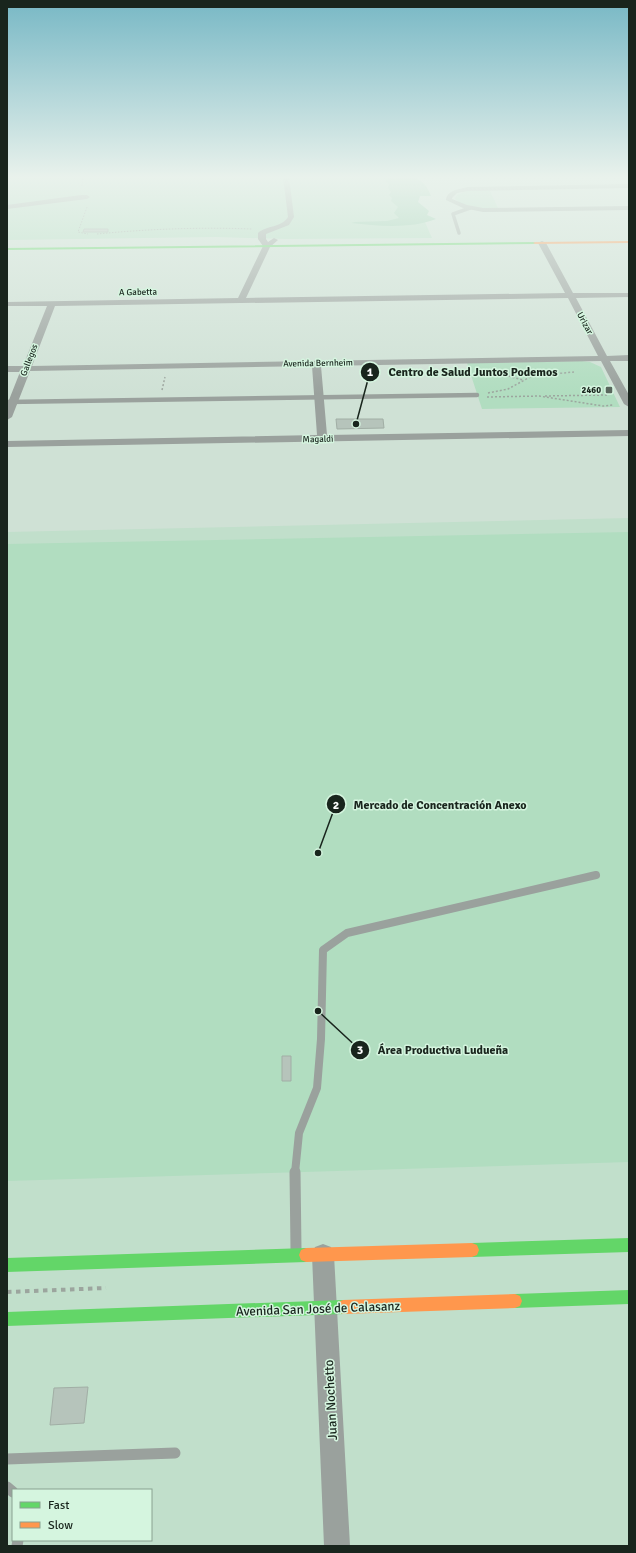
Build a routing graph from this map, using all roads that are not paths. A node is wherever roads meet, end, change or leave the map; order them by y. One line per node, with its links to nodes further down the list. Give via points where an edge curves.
1 (265, 249): 5 (street)
2 (545, 249): 4 (street, Urizar)
3 (629, 295): 4 (street, A Gabetta)
4 (570, 296): 5 (street, A Gabetta); 8 (street, Urizar)
5 (242, 300): 6 (street, A Gabetta)
6 (52, 303): 7 (street, A Gabetta); 12 (street, Gallegos)
7 (7, 304)
8 (604, 358): 9 (street, Avenida Bernheim); 10 (street, Avenida Bernheim); 16 (street, Urizar)
9 (629, 358)
10 (316, 363): 12 (street, Avenida Bernheim); 14 (street)
11 (7, 369): 12 (street, Avenida Bernheim)
12 (26, 369): 15 (street, Gallegos)
13 (477, 395): 14 (lane)
14 (319, 398): 15 (lane); 19 (street)
15 (10, 402): 17 (street, Gallegos)
16 (629, 404)
17 (7, 417)
18 (629, 433): 19 (street, Magaldi)
19 (322, 439): 20 (street, Magaldi)
20 (7, 444)
21 (596, 875): 23 (lane, via 347,933 323,950 317,1088 299,1133 295,1172)
22 (629, 1245): 24 (street)
23 (296, 1255): 24 (street); 25 (street)
24 (323, 1255): 27 (street, Juan Nochetto)
25 (7, 1265)
26 (629, 1297): 27 (street, Avenida San José de Calasanz)
27 (326, 1308): 28 (street, Avenida San José de Calasanz); 31 (street, Juan Nochetto)
28 (7, 1320)
29 (175, 1453): 30 (lane)
30 (7, 1459)
31 (337, 1546)

